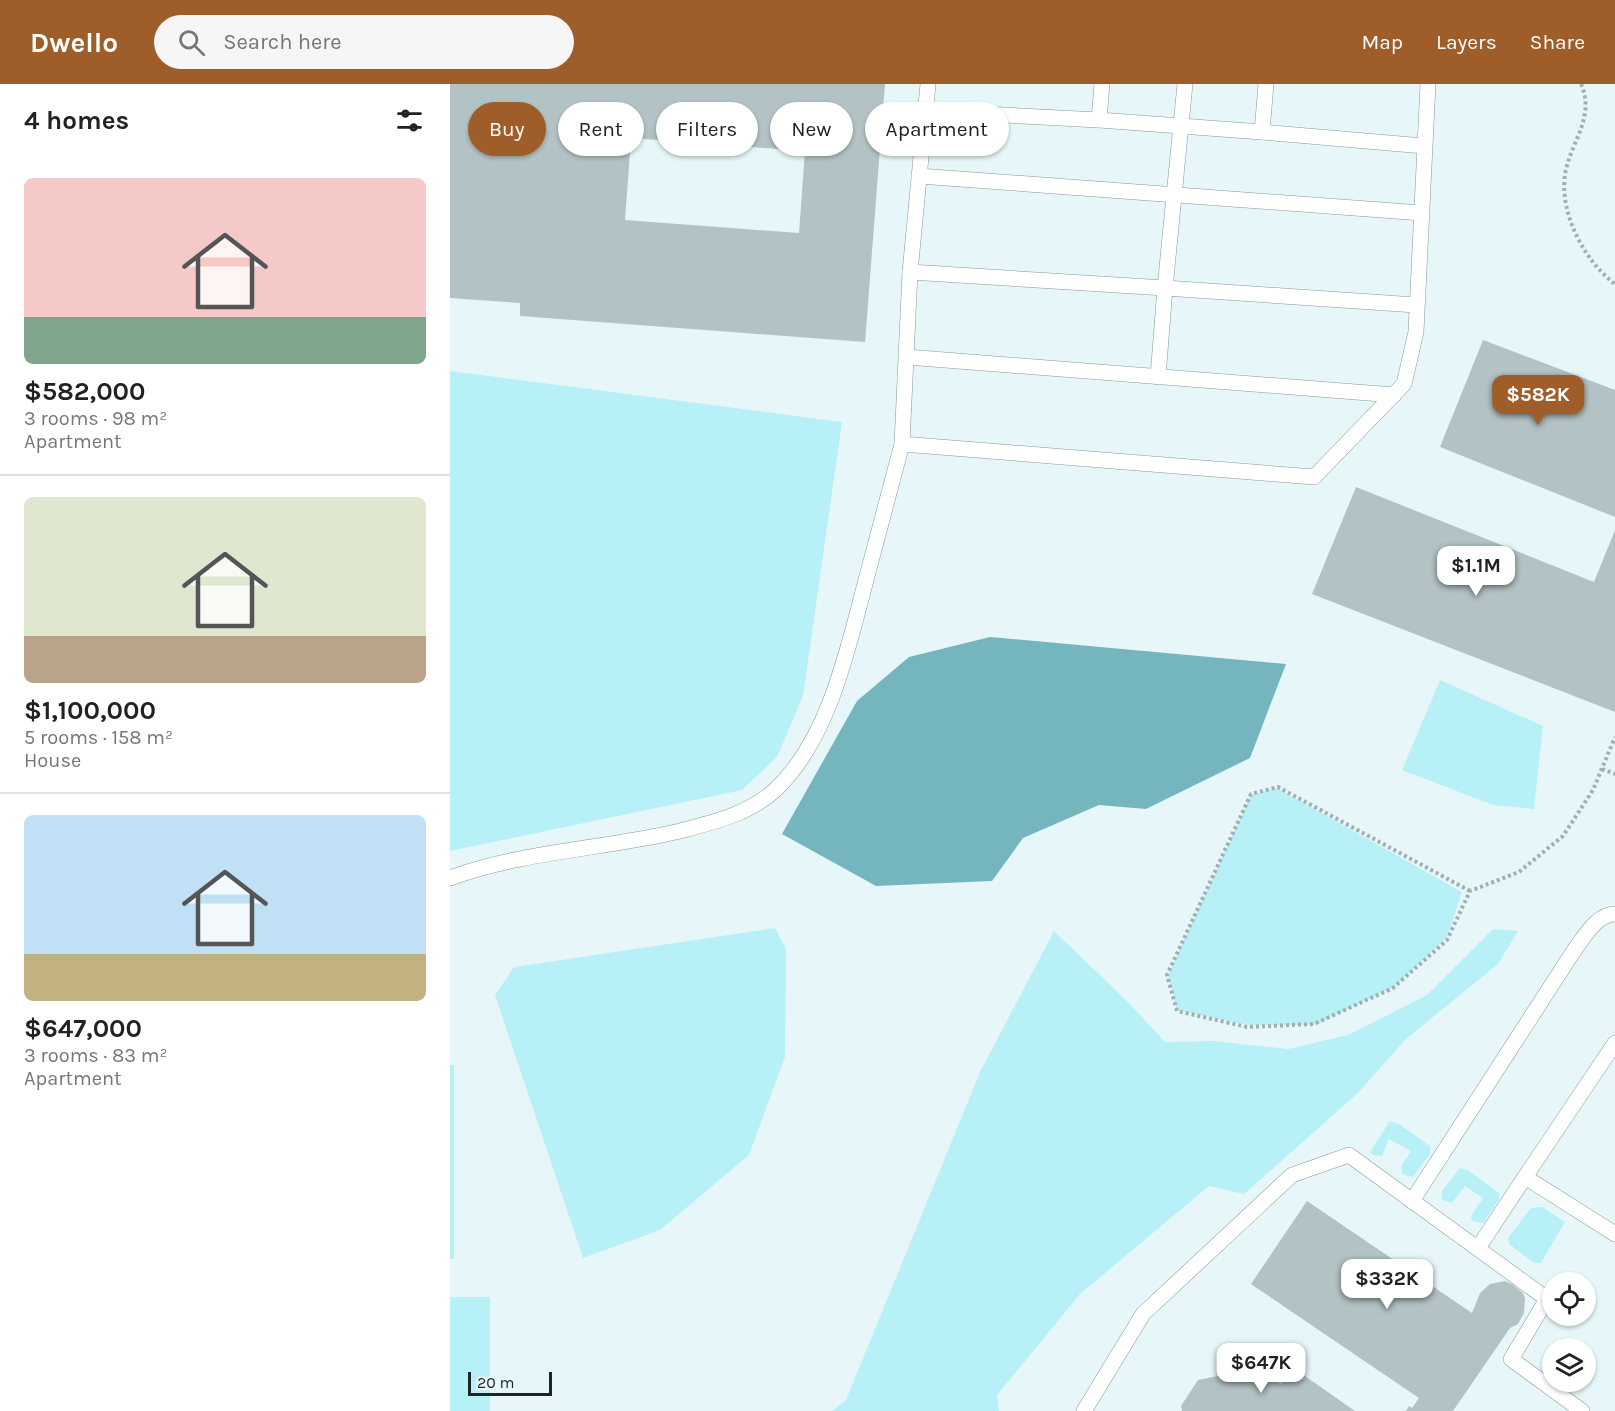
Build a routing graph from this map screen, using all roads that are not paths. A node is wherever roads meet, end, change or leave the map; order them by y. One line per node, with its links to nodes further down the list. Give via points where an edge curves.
1 (928, 84): 6 (lane)
2 (1102, 84): 8 (lane)
3 (1185, 84): 9 (lane)
4 (1266, 84): 10 (lane)
5 (1428, 84): 11 (lane)
6 (926, 102)
7 (1009, 115): 8 (lane)
8 (1099, 120): 9 (lane)
9 (1182, 126): 10 (lane); 14 (lane)
10 (1262, 132): 11 (lane)
11 (1425, 146): 15 (lane)
12 (921, 156): 13 (lane)
13 (919, 176): 14 (lane); 16 (lane)
14 (1173, 196): 15 (lane); 17 (lane)
15 (1422, 213): 18 (lane)
16 (910, 272): 17 (lane); 19 (lane)
17 (1165, 288): 18 (lane); 20 (lane)
18 (1416, 305): 21 (lane, via 1416,332 1404,384)
19 (907, 357): 20 (lane); 22 (lane)
20 (1158, 377): 21 (lane)
21 (1394, 395): 22 (lane, via 1314,477)
22 (902, 444): 23 (lane, via 843,665 798,765 775,790 723,820 518,858)
23 (450, 878)
24 (1615, 914): 27 (lane, via 1608,914 1592,927 1575,949)
25 (1615, 1043): 26 (lane)
26 (1525, 1177): 28 (lane); 29 (lane)
27 (1412, 1201): 29 (lane); 30 (lane, via 1349,1155 1292,1175 1143,1314)
28 (1615, 1234)
29 (1478, 1248): 31 (lane, via 1547,1299 1511,1359)
30 (1083, 1411)
31 (1582, 1411)

